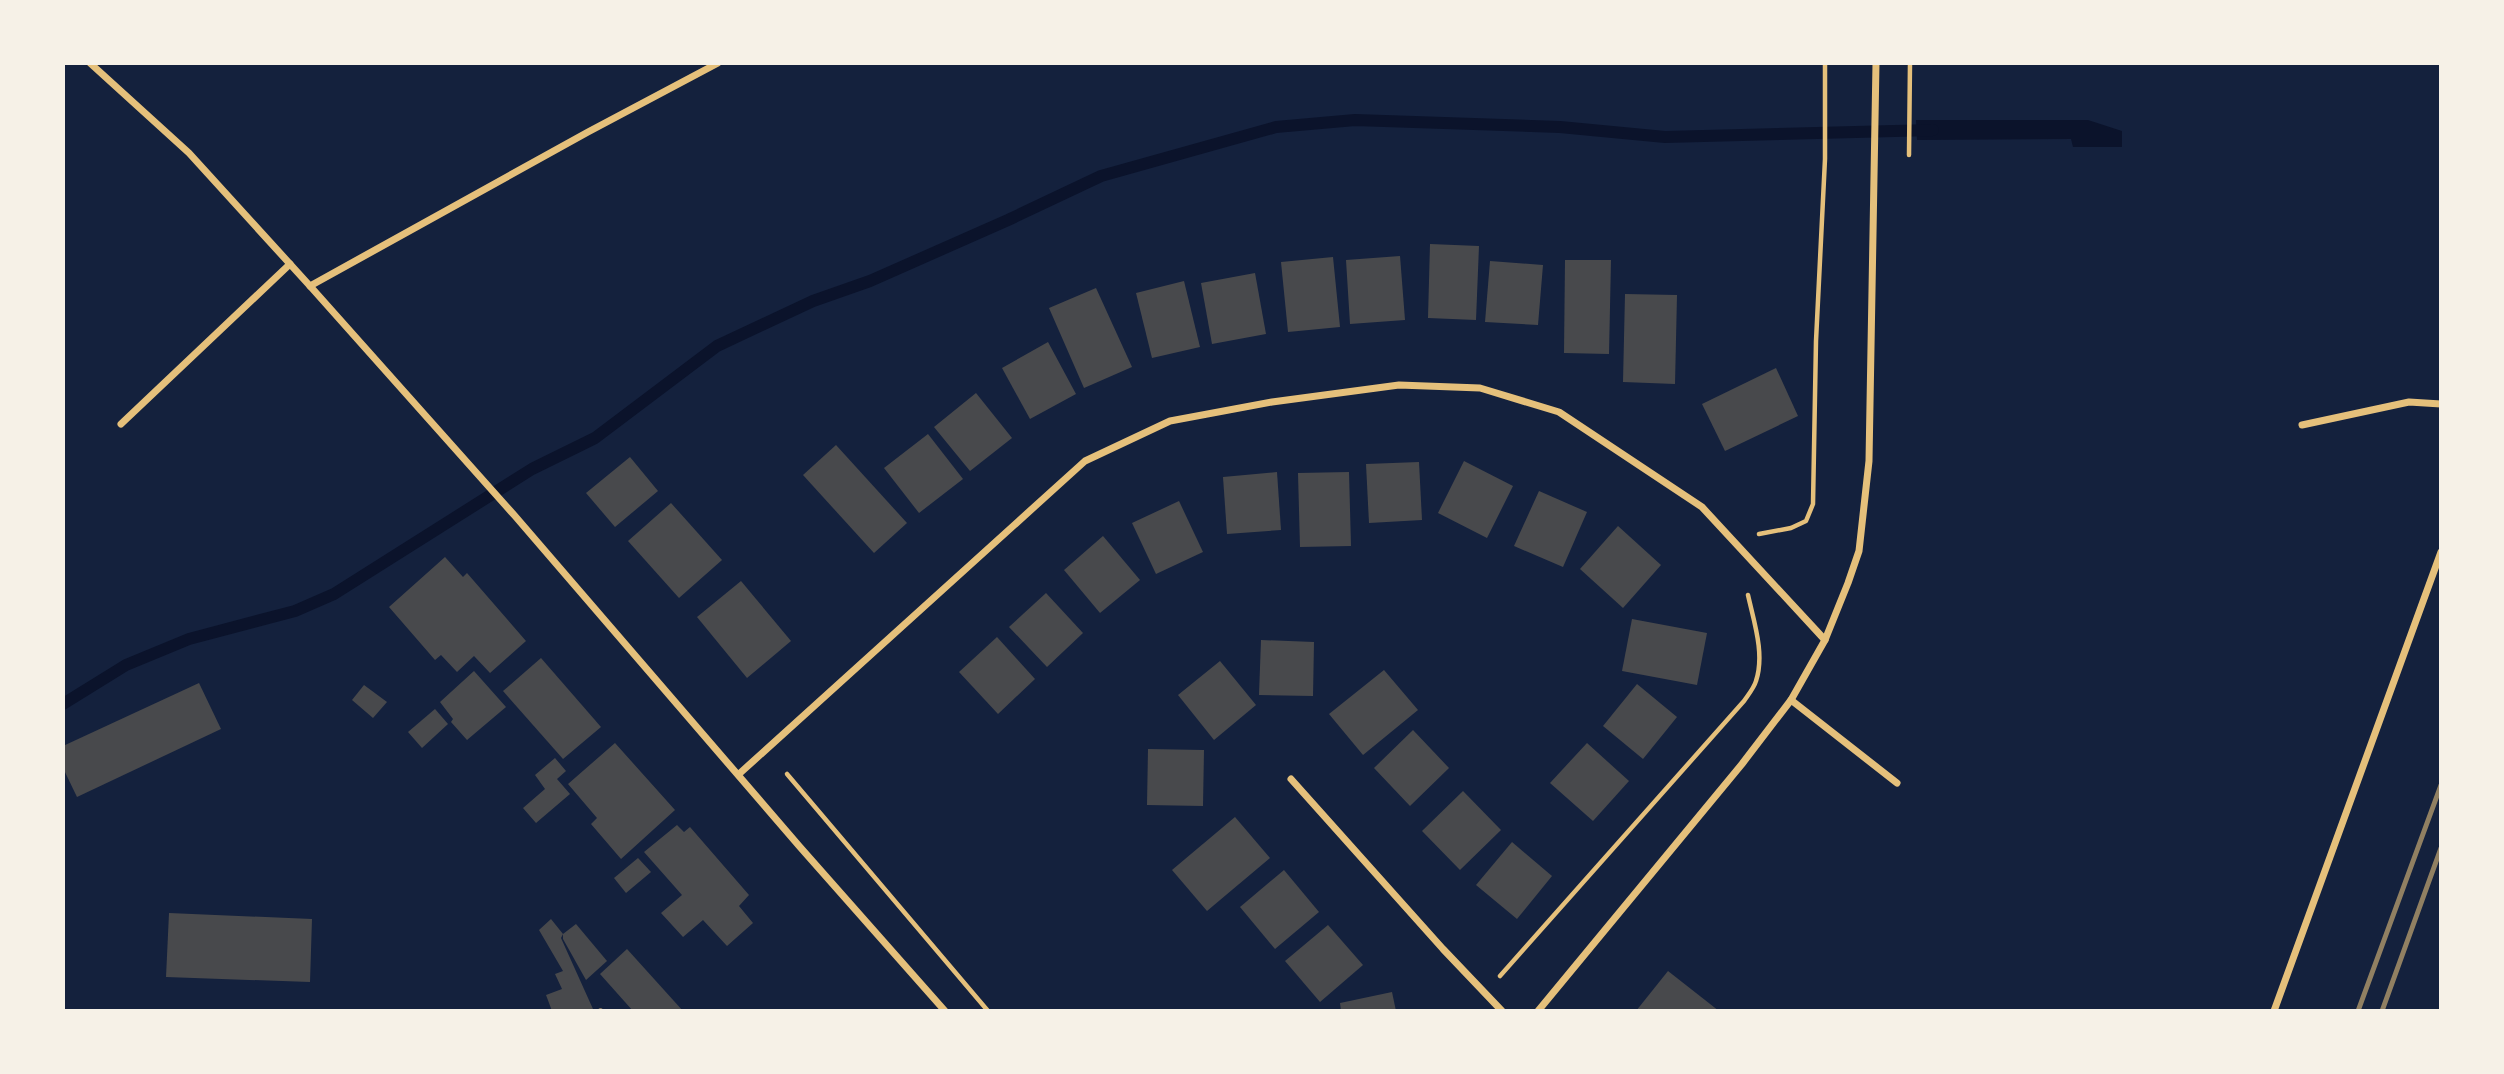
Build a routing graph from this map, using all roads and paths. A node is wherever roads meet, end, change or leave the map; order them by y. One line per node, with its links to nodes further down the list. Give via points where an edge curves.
1 (90, 63): 7 (street, via 189,153)
2 (718, 63): 8 (street)
3 (1825, 63): 12 (path, via 1813,504 1806,522)
4 (1876, 63): 15 (street, via 1864,520 1859,551)
5 (1910, 63): 6 (path)
6 (1909, 155)
7 (290, 264): 8 (street); 10 (street)
8 (310, 286): 17 (street)
9 (2441, 404): 11 (street, via 2409,402)
10 (121, 424)
11 (2302, 425)
12 (1734, 541): 15 (street); 17 (street, via 1702,507 1559,412 1480,388 1399,385 1170,421 1085,461)
13 (2441, 552): 26 (street)
14 (1747, 592): 21 (path, via 1759,655 1756,681 1744,701)
15 (1825, 640): 16 (street)
16 (1791, 700): 20 (street); 25 (street)
17 (739, 774): 22 (street)
18 (786, 774): 23 (path)
19 (1291, 779): 21 (street)
20 (1897, 783)
21 (1484, 993): 24 (street)
22 (946, 1011)
23 (988, 1011)
24 (1502, 1011)
25 (1538, 1011)
26 (2274, 1011)

